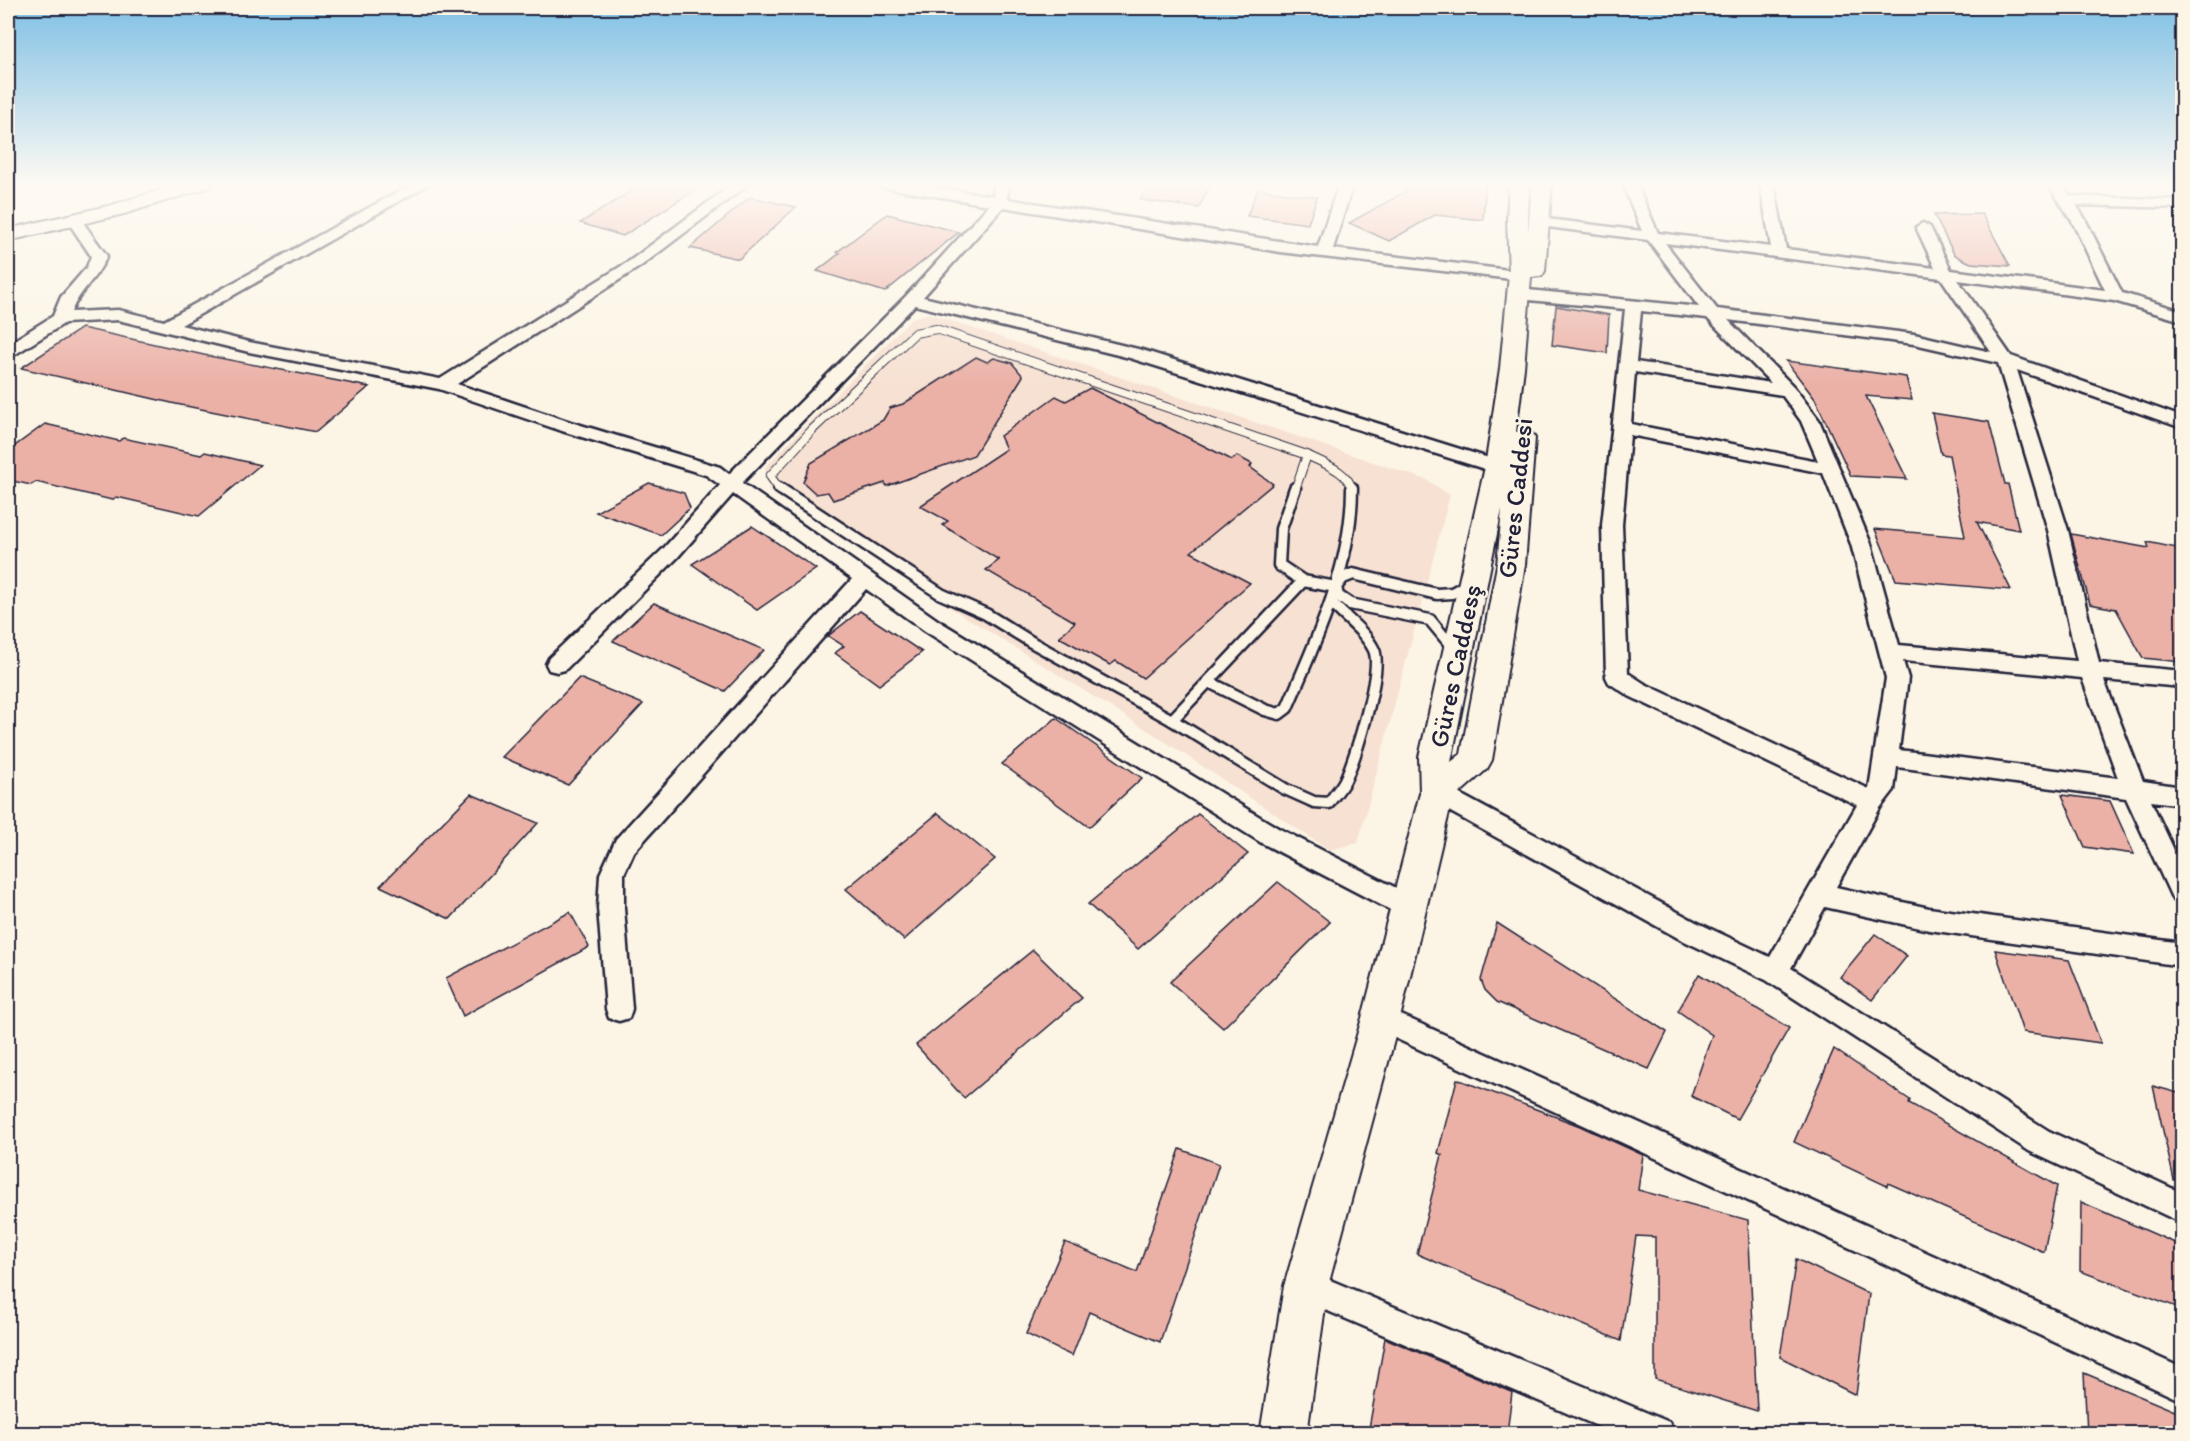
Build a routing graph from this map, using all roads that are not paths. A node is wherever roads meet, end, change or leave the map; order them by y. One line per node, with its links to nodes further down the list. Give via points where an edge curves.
1 (95, 250): 21 (street, via 99,256 94,268 69,297)
2 (304, 250): 22 (street)
3 (653, 250): 26 (street)
4 (956, 250): 17 (street)
5 (1313, 250): 12 (street)
6 (1520, 250): 15 (street, Güres Caddesş)
7 (1536, 250): 15 (street, Güres Caddesi)
8 (1663, 250): 19 (street)
9 (1765, 250): 13 (street)
10 (1934, 250): 14 (street)
11 (2093, 250): 16 (street)
12 (1324, 252): 15 (street)
13 (1779, 252): 14 (street)
14 (1945, 273): 16 (street); 24 (street)
15 (1524, 288): 18 (street); 31 (street, Güres Caddesş); 48 (street, Güres Caddesi, via 1511,565 1476,760)
16 (2116, 296): 20 (street)
17 (912, 299): 31 (street, via 1136,354); 33 (street)
18 (1633, 305): 19 (street); 25 (street)
19 (1713, 314): 24 (street, via 1914,339); 27 (street)
20 (2182, 315)
21 (60, 319): 22 (street, via 117,315); 23 (street)
22 (166, 327): 26 (street)
23 (8, 351)
24 (2004, 360): 28 (street); 42 (street, via 2058,530)
25 (1627, 366): 27 (street); 29 (street)
26 (443, 385): 33 (street, via 713,471)
27 (1788, 390): 32 (street, via 1810,420)
28 (2182, 423)
29 (1622, 429): 32 (street); 50 (street, via 1612,525 1617,677 1636,690)
30 (1306, 454): 35 (lane, via 1281,529 1279,552 1279,565); 37 (lane, via 1343,474 1352,486 1352,513); 45 (lane, via 927,329 915,333 812,430 770,476 781,491 941,594 986,614)
31 (1498, 467): 36 (street, Güres Caddesş)
32 (1831, 469): 39 (street, via 1861,544)
33 (732, 482): 34 (street); 41 (street, via 711,510)
34 (865, 577): 53 (street, via 932,626 1269,835); 56 (street, via 625,846 612,874)
35 (1303, 581): 37 (lane); 44 (lane)
36 (1473, 582): 37 (lane, via 1452,593 1437,594 1353,574); 40 (street, Güres Caddesş)
37 (1336, 587): 38 (lane); 40 (lane, via 1338,596 1350,604 1430,620)
38 (1331, 602): 44 (lane, via 1287,708 1279,714); 45 (lane, via 1369,641 1378,660 1355,754 1329,803 1314,802 1285,789)
39 (1890, 652): 42 (street); 46 (street, via 1897,678)
40 (1457, 653): 48 (street, Güres Caddesş, via 1436,757)
41 (557, 664)
42 (2090, 670): 43 (street); 47 (street)
43 (2182, 679)
44 (1209, 682): 45 (lane)
45 (1172, 720)
46 (1886, 757): 47 (street); 50 (street, via 1882,790)
47 (2134, 790): 49 (street); 51 (street)
48 (1437, 793): 53 (street, Güres Caddesş); 55 (street, via 1687,930)
49 (2182, 796)
50 (1872, 801): 52 (street)
51 (2182, 892)
52 (1821, 895): 54 (street, via 1929,919); 55 (street)
53 (1409, 907): 57 (street, Güres Caddesş)
54 (2182, 955)
55 (1775, 972): 58 (street, via 2039,1141)
56 (619, 1009)
57 (1381, 1018): 59 (street, Güres Caddesş); 60 (street)
58 (2182, 1208)
59 (1306, 1286): 61 (street, Güres Caddesş); 62 (street)
60 (2182, 1386)
61 (1283, 1434)
62 (1657, 1434)

